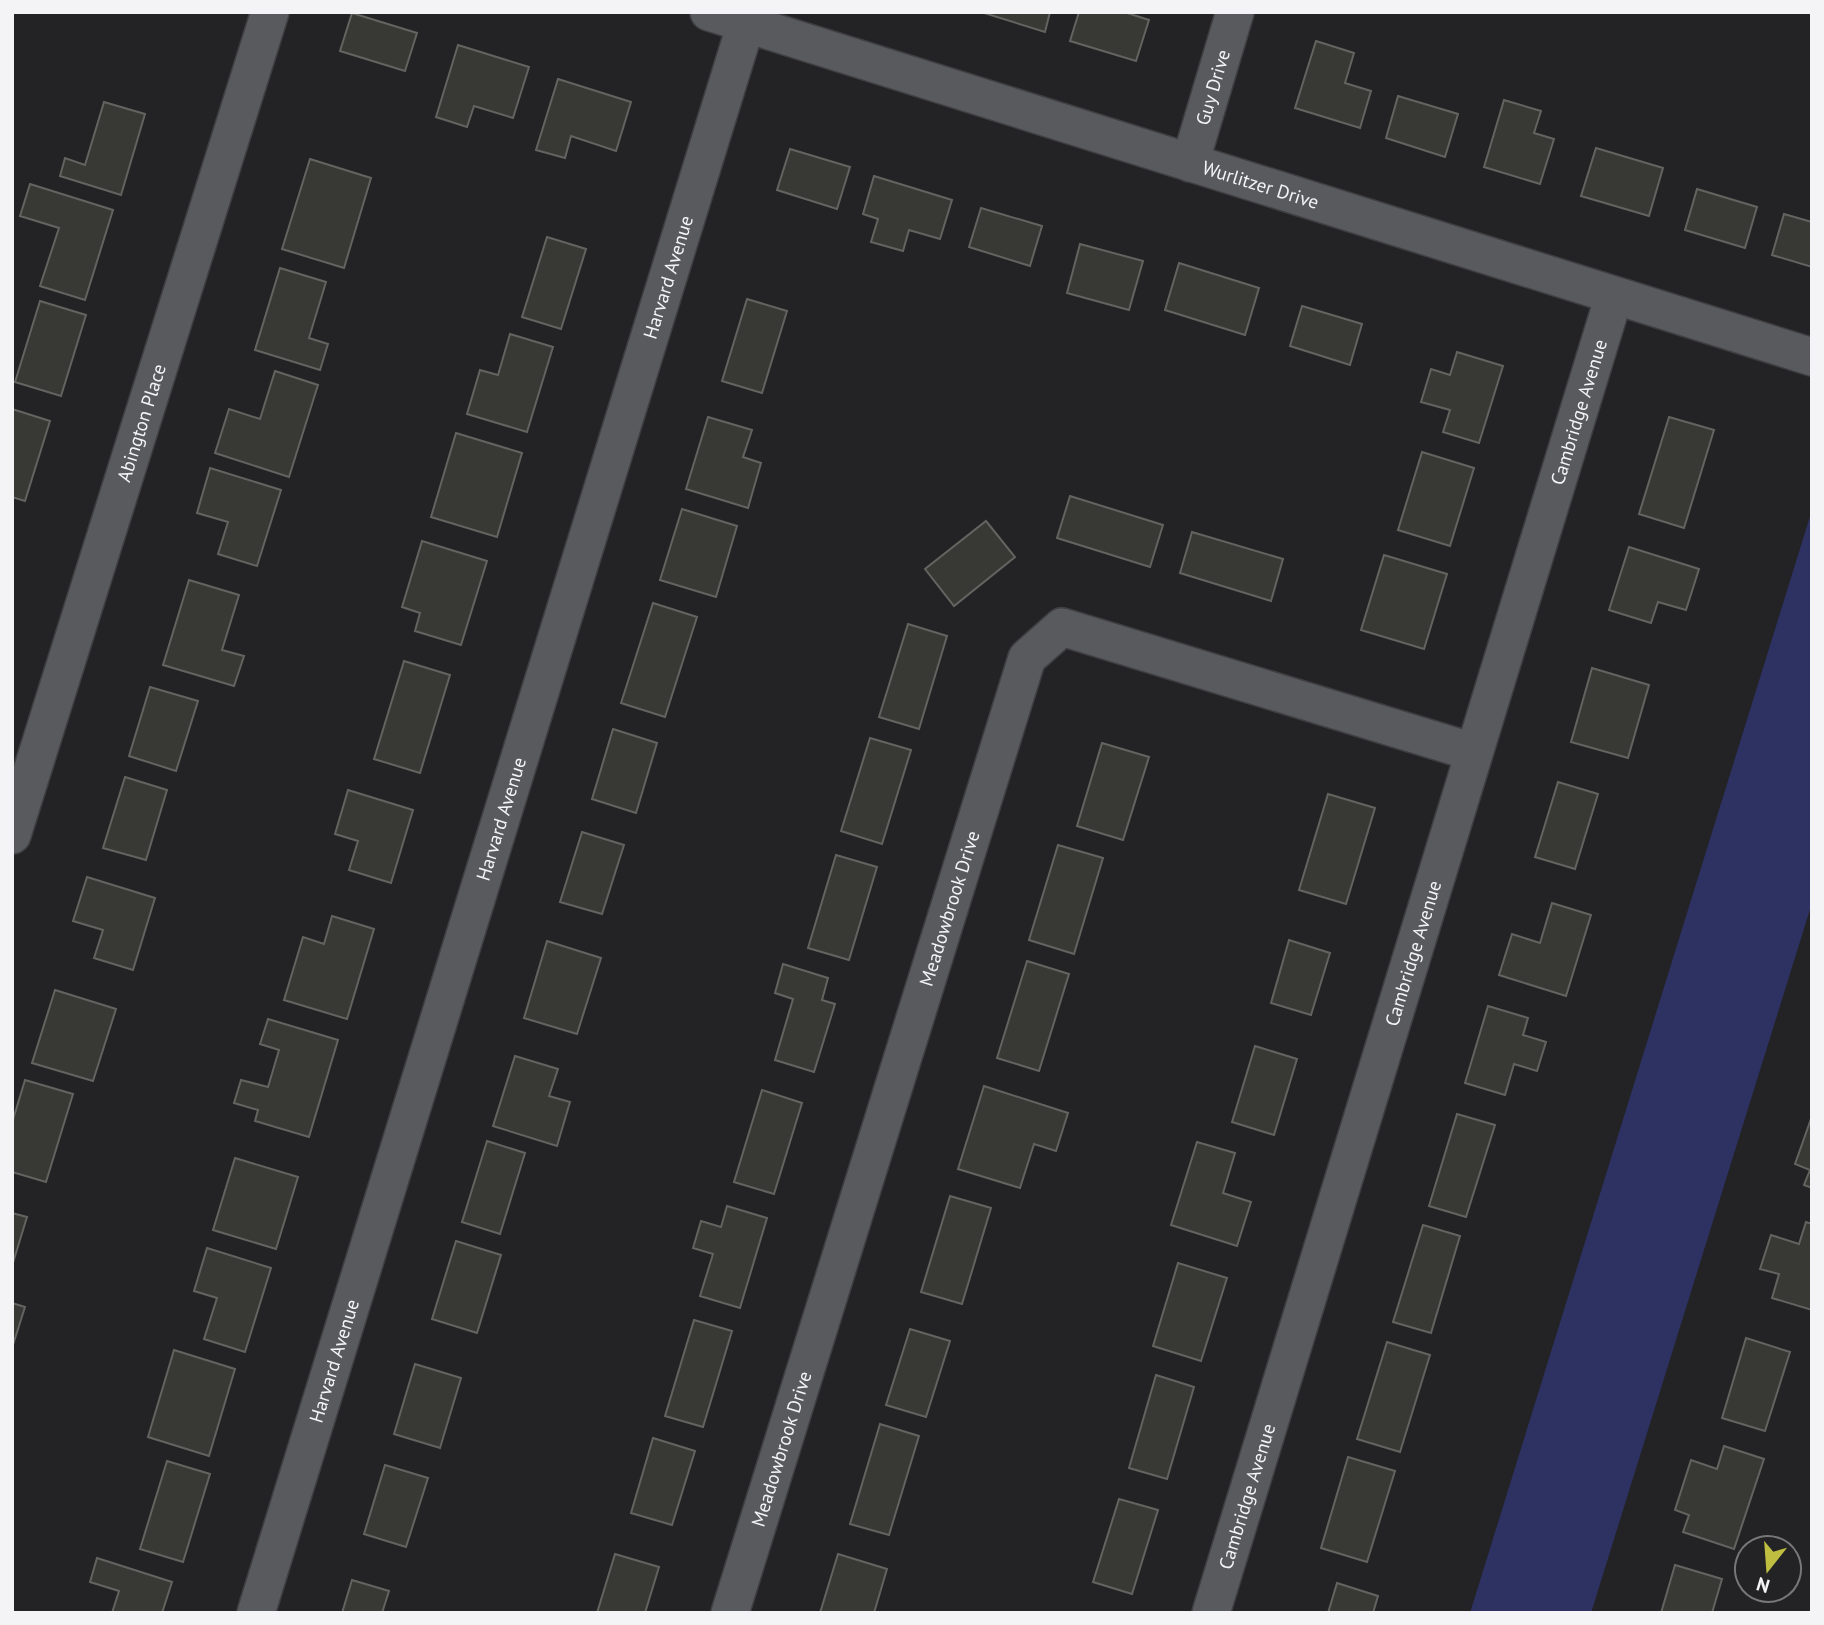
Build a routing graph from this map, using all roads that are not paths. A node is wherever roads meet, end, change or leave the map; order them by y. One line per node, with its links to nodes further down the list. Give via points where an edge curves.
1 (270, 12): 9 (street, Abington Place)
2 (709, 12): 4 (street, Wurlitzer Drive)
3 (1235, 12): 5 (street, Guy Drive)
4 (746, 24): 5 (street, Wurlitzer Drive); 10 (street, Harvard Avenue)
5 (1190, 163): 6 (street, Wurlitzer Drive)
6 (1614, 296): 7 (street, Wurlitzer Drive); 8 (street, Cambridge Avenue)
7 (1812, 357)
8 (1473, 752): 11 (street, Meadowbrook Drive, via 1062,627 1027,658); 12 (street, Cambridge Avenue)
9 (12, 835)
10 (256, 1613)
11 (730, 1613)
12 (1211, 1613)

